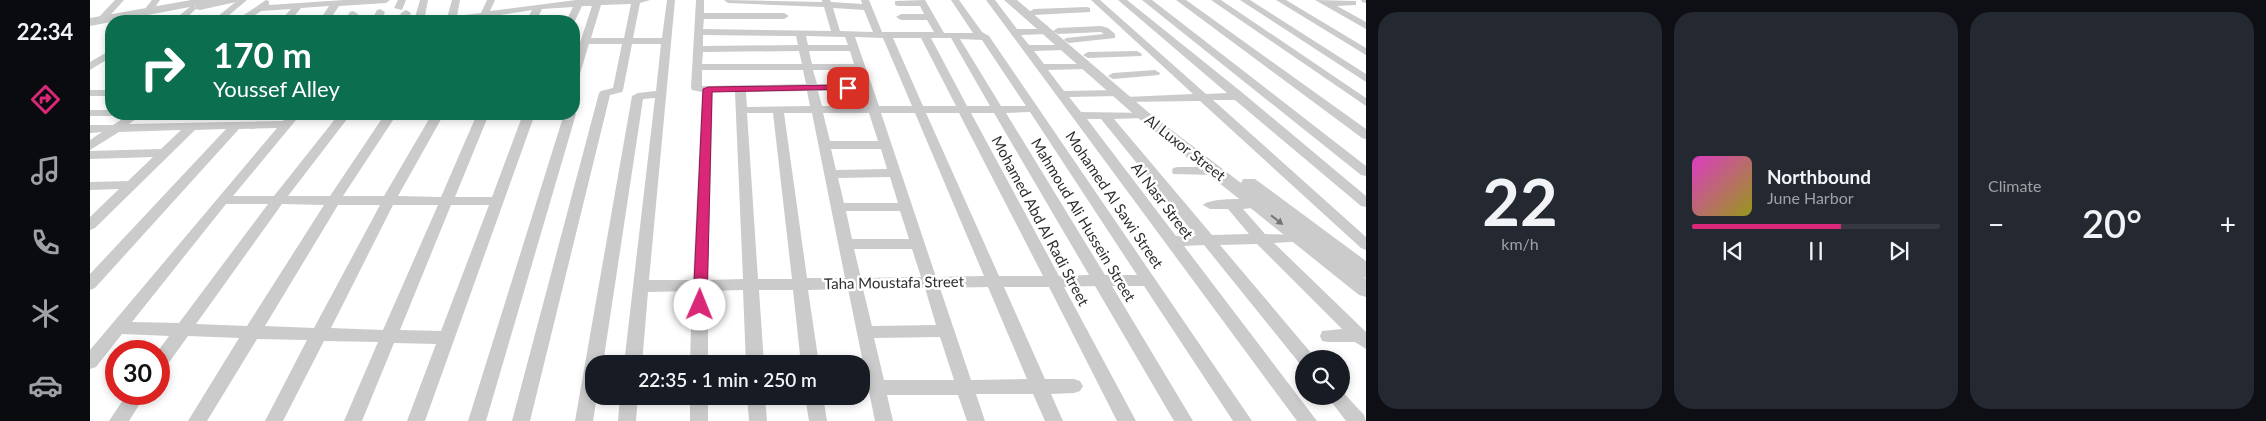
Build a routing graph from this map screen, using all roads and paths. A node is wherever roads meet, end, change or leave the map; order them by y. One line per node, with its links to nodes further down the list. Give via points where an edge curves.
1 (120, 0): 51 (street)
2 (156, 0): 52 (street)
3 (207, 0): 53 (street)
4 (232, 0): 43 (street)
5 (243, 0): 56 (street)
6 (271, 0): 44 (street)
7 (386, 0): 29 (street)
8 (424, 0): 60 (street)
9 (456, 0): 61 (street)
10 (491, 0): 50 (street)
11 (636, 0): 12 (street); 30 (street); 87 (street)
12 (646, 0)
13 (670, 0): 88 (street)
14 (700, 0): 66 (street)
15 (728, 0): 16 (street)
16 (733, 0): 32 (street)
17 (955, 0): 84 (street, Mohamed Al Sawi Street)
18 (990, 0): 79 (street, Al Nasr Street)
19 (1010, 0): 85 (street, Al Luxor Street)
20 (1021, 0): 49 (street, Al Luxor Street)
21 (1054, 0): 47 (street)
22 (1095, 0): 120 (street)
23 (1122, 0): 117 (street)
24 (1146, 0): 118 (street)
25 (1180, 0): 148 (street)
26 (1215, 0): 121 (street)
27 (1244, 0): 107 (street)
28 (1280, 0): 93 (street)
29 (371, 1): 35 (street); 46 (street)
30 (613, 1): 36 (street)
31 (579, 2): 36 (street); 42 (street); 65 (street)
32 (781, 2): 37 (street); 67 (street)
33 (922, 2): 39 (street); 68 (street, Mahmoud Ali Hussein Street)
34 (1323, 2): 40 (street); 71 (street)
35 (336, 3): 41 (street); 59 (street)
36 (597, 3): 86 (street)
37 (827, 3): 38 (street); 80 (street)
38 (867, 3): 81 (street)
39 (898, 3)
40 (1353, 3)
41 (298, 6): 44 (street); 58 (street)
42 (539, 6): 48 (street); 64 (street)
43 (192, 8): 54 (street); 55 (street)
44 (260, 8): 57 (street)
45 (1087, 10): 47 (street)
46 (366, 11)
47 (1065, 11): 49 (street)
48 (498, 12): 50 (street); 63 (street)
49 (1034, 12): 85 (street, Al Luxor Street)
50 (484, 14): 62 (street)
51 (111, 15)
52 (150, 15)
53 (154, 15)
54 (155, 15)
55 (184, 15)
56 (224, 15)
57 (249, 15)
58 (290, 15)
59 (328, 15)
60 (420, 15)
61 (454, 15)
62 (480, 15)
63 (496, 15)
64 (534, 15)
65 (574, 15)
66 (700, 16): 67 (street); 77 (street)
67 (784, 16): 78 (street)
68 (931, 17): 69 (street); 83 (street, Mahmoud Ali Hussein Street)
69 (901, 18)
70 (1366, 19): 71 (street)
71 (1355, 20): 75 (street)
72 (105, 21): 73 (street)
73 (90, 22)
74 (105, 22): 76 (street)
75 (1366, 26)
76 (90, 28)
77 (699, 32): 78 (street); 92 (street)
78 (793, 32): 80 (street); 89 (street)
79 (1014, 32): 85 (street); 91 (street, Al Nasr Street)
80 (842, 33): 81 (street); 90 (street)
81 (883, 36): 82 (street); 124 (street)
82 (925, 36): 83 (street); 125 (street, Mohamed Abd Al Radi Street)
83 (948, 36): 84 (street); 126 (street, Mahmoud Ali Hussein Street)
84 (982, 36): 123 (street, Mohamed Al Sawi Street)
85 (1059, 37): 91 (street); 99 (street, Al Luxor Street)
86 (585, 41): 87 (street); 98 (street)
87 (628, 41): 88 (street); 114 (street, via 618,90)
88 (666, 41): 115 (street)
89 (803, 48): 90 (street); 92 (street); 101 (street)
90 (854, 48): 102 (street)
91 (1026, 48): 103 (street, Al Nasr Street)
92 (698, 49): 104 (street)
93 (1366, 52)
94 (105, 54): 96 (street)
95 (1137, 54): 99 (street)
96 (90, 56)
97 (105, 56): 100 (street)
98 (580, 57)
99 (1087, 60): 103 (street); 106 (street, Al Luxor Street); 119 (street, Al Luxor Street)
100 (90, 67)
101 (807, 67): 102 (street); 104 (street); 110 (street)
102 (860, 67): 109 (street)
103 (1041, 67): 116 (street, Al Nasr Street)
104 (697, 68): 111 (street, via 696,88)
105 (1156, 74): 106 (street)
106 (1113, 76): 122 (street, Al Luxor Street)
107 (1366, 79)
108 (105, 86): 113 (street)
109 (867, 87): 110 (street); 130 (street)
110 (812, 88): 112 (street); 129 (street)
111 (708, 89): 112 (street); 191 (street)
112 (740, 89): 127 (street)
113 (93, 93)
114 (605, 93): 229 (street)
115 (660, 94): 192 (street); 206 (street, via 638,96)
116 (1061, 94): 119 (street); 133 (street, Al Nasr Street)
117 (1238, 96): 118 (street); 120 (street); 167 (street)
118 (1268, 96): 156 (street)
119 (1122, 97): 122 (street, Al Luxor Street)
120 (1202, 98): 122 (street); 180 (street)
121 (1366, 103)
122 (1142, 107): 134 (street); 155 (street, Al Luxor Street); 181 (street, Al Luxor Street)
123 (1033, 108): 126 (street); 183 (street, Mohamed Al Sawi Street)
124 (919, 109): 125 (street); 130 (street); 184 (street)
125 (962, 109): 126 (street); 185 (street, Mohamed Abd Al Radi Street)
126 (997, 109): 182 (street, Mahmoud Ali Hussein Street)
127 (741, 110): 128 (street); 189 (street)
128 (778, 110): 129 (street); 190 (street)
129 (816, 110): 130 (street); 149 (street)
130 (874, 110): 150 (street)
131 (105, 112): 132 (street)
132 (90, 113)
133 (1078, 116): 134 (street); 177 (street, Al Nasr Street)
134 (1105, 116): 176 (street)
135 (128, 120): 146 (street)
136 (262, 120): 144 (street)
137 (290, 120): 161 (street)
138 (340, 120): 162 (street)
139 (387, 120): 163 (street)
140 (435, 120): 164 (street)
141 (481, 120): 165 (street)
142 (527, 120): 166 (street)
143 (568, 120): 228 (street)
144 (232, 121): 145 (street); 188 (street)
145 (189, 122): 146 (street); 152 (street)
146 (116, 128): 147 (street); 151 (street)
147 (90, 129)
148 (1366, 135)
149 (824, 145): 150 (street); 157 (street)
150 (885, 145): 158 (street)
151 (90, 146)
152 (164, 153): 153 (street); 159 (street)
153 (90, 155)
154 (1178, 171): 155 (street)
155 (1214, 171): 169 (street, Al Luxor Street)
156 (1366, 172)
157 (830, 174): 158 (street); 171 (street)
158 (895, 174): 172 (street)
159 (131, 185): 160 (street); 173 (street)
160 (90, 186)
161 (222, 200): 162 (street); 194 (street)
162 (278, 200): 163 (street); 195 (street)
163 (334, 200): 164 (street); 197 (street)
164 (389, 200): 165 (street); 199 (street)
165 (446, 201): 166 (street); 200 (street)
166 (497, 201): 202 (street)
167 (1366, 203)
168 (1231, 204): 169 (street); 170 (street); 175 (street)
169 (1256, 204): 174 (street, Al Luxor Street, one-way to 174)
170 (1210, 205)
171 (838, 207): 172 (street); 178 (street)
172 (906, 207): 179 (street)
173 (91, 223)
174 (1300, 238): 175 (street); 193 (street, Al Luxor Street)
175 (1261, 239): 176 (street); 203 (street)
176 (1208, 240): 177 (street); 205 (street)
177 (1172, 241): 241 (street, Al Nasr Street)
178 (846, 244): 179 (street); 187 (street)
179 (918, 244): 186 (street)
180 (1366, 245)
181 (1366, 271)
182 (1100, 280): 183 (street, Taha Moustafa Street); 185 (street, Taha Moustafa Street); 239 (street, Mahmoud Ali Hussein Street)
183 (1148, 280): 240 (street, Mohamed Al Sawi Street)
184 (994, 281): 185 (street, Taha Moustafa Street); 186 (street, Taha Moustafa Street); 212 (street)
185 (1053, 281): 238 (street, Mohamed Abd Al Radi Street)
186 (930, 282): 187 (street, Taha Moustafa Street); 196 (street)
187 (854, 283): 190 (street, Taha Moustafa Street); 198 (street)
188 (90, 284)
189 (750, 284): 190 (street, Taha Moustafa Street); 191 (street, Taha Moustafa Street); 209 (street)
190 (800, 284): 210 (street)
191 (700, 285): 192 (street, Taha Moustafa Street); 208 (street)
192 (641, 286): 207 (street)
193 (1366, 290)
194 (118, 328): 195 (street); 211 (street)
195 (182, 330): 197 (street); 204 (street)
196 (946, 331): 198 (street); 214 (street)
197 (252, 332): 199 (street); 224 (street)
198 (865, 332): 215 (street)
199 (318, 334): 200 (street); 225 (street)
200 (389, 336): 202 (street); 226 (street)
201 (1328, 336): 203 (street)
202 (447, 338): 227 (street)
203 (1363, 339)
204 (170, 347)
205 (1299, 350)
206 (595, 355)
207 (633, 355)
208 (699, 355)
209 (754, 355)
210 (809, 355)
211 (90, 362)
212 (1039, 386): 213 (street); 214 (street); 237 (street)
213 (1074, 386)
214 (965, 387): 215 (street); 236 (street)
215 (877, 388): 235 (street)
216 (129, 405): 223 (street)
217 (587, 405): 230 (street)
218 (628, 405): 231 (street)
219 (699, 405): 232 (street)
220 (757, 405): 233 (street)
221 (815, 405): 234 (street)
222 (1344, 405): 242 (street)
223 (118, 421)
224 (197, 421)
225 (274, 421)
226 (353, 421)
227 (416, 421)
228 (477, 421)
229 (521, 421)
230 (584, 421)
231 (626, 421)
232 (699, 421)
233 (758, 421)
234 (818, 421)
235 (884, 421)
236 (976, 421)
237 (1054, 421)
238 (1127, 421)
239 (1184, 421)
240 (1242, 421)
241 (1308, 421)
242 (1357, 421)

